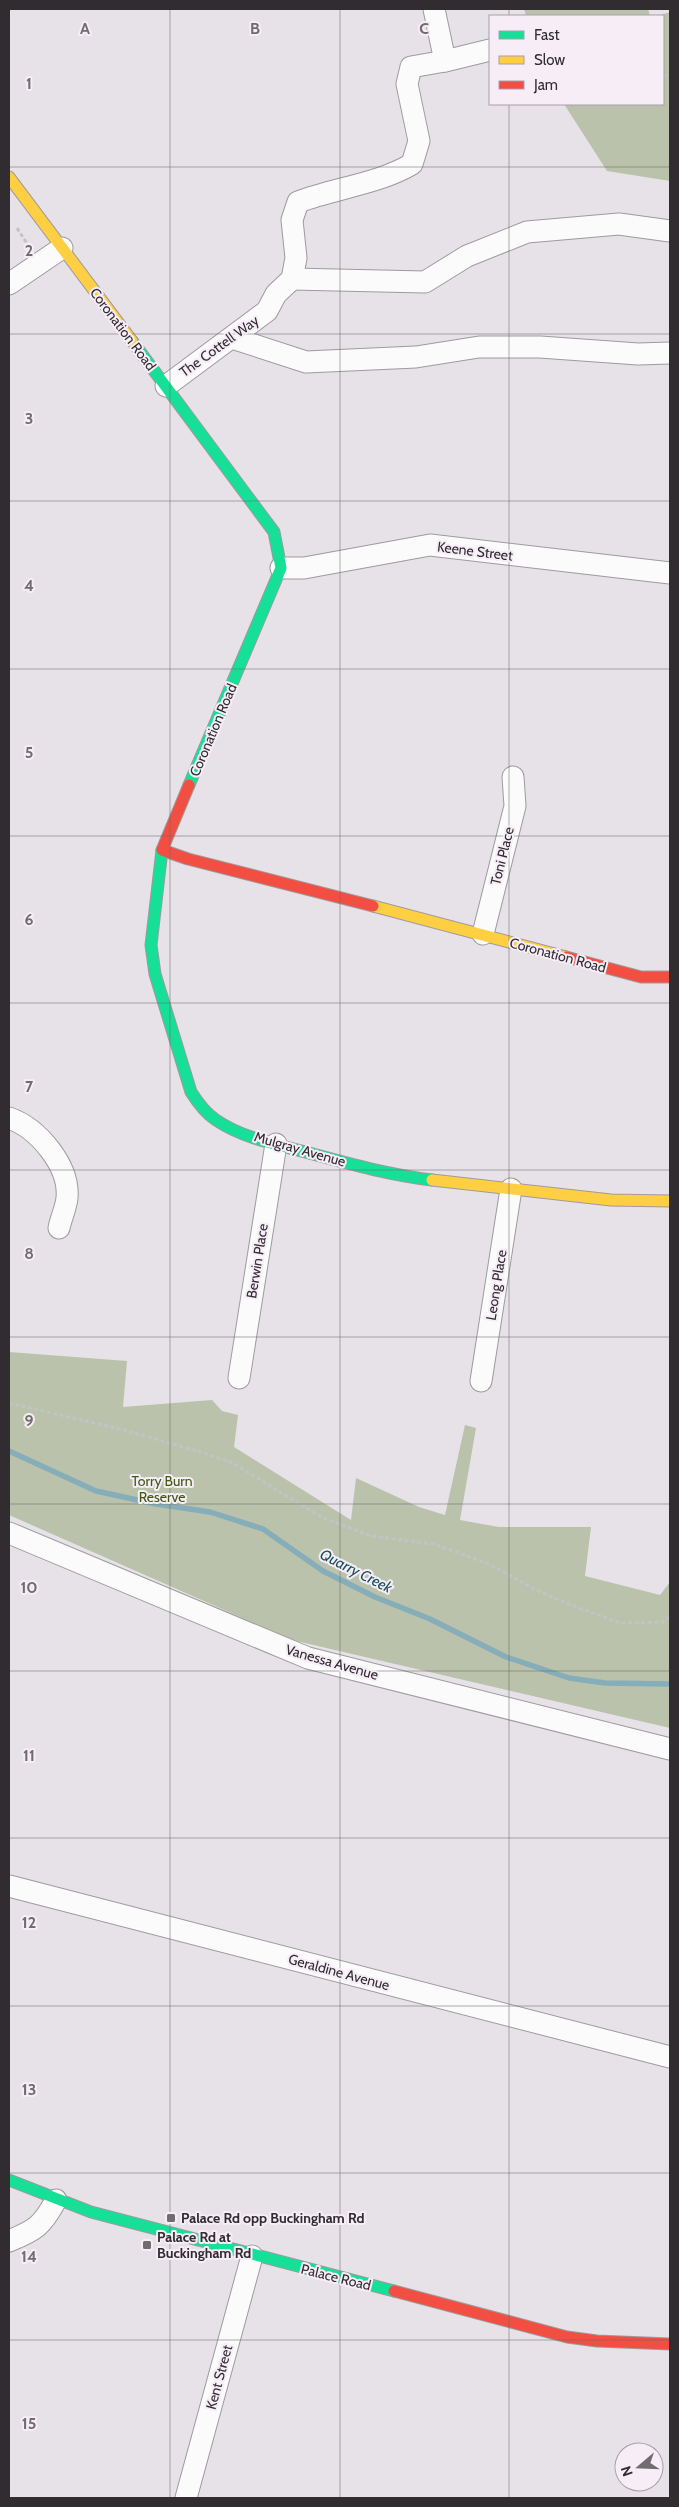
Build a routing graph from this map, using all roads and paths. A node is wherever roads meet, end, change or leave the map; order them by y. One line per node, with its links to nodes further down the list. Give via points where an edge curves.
1 (434, 9): 3 (street)
2 (489, 50): 3 (street)
3 (445, 61): 7 (street, via 411,67 407,84 419,142 412,164 396,174 298,202 292,220 296,258)
4 (9, 178): 6 (street, Coronation Road)
5 (670, 231): 7 (street, via 619,224 527,232 467,256 426,282)
6 (62, 248): 8 (street); 11 (street, Coronation Road)
7 (292, 279): 9 (street, The Cottell Way, via 276,294 267,311)
8 (9, 284)
9 (232, 338): 10 (street, via 306,362 416,357 479,347); 11 (street, The Cottell Way)
10 (670, 353)
11 (166, 386): 12 (street, Coronation Road, via 274,532)
12 (281, 568): 13 (street, Keene Street, via 304,568 430,546); 15 (street, Coronation Road)
13 (670, 573)
14 (513, 777): 16 (street, Toni Place, via 515,806)
15 (162, 850): 16 (street, Coronation Road); 19 (street, Mulgray Avenue, via 151,945 155,974 188,1084 202,1108 216,1120)
16 (483, 934): 17 (street, Coronation Road, via 641,977)
17 (670, 977)
18 (9, 1118): 22 (street, via 39,1136 56,1157 67,1197)
19 (276, 1144): 20 (street, Mulgray Avenue, via 397,1176); 23 (street, Berwin Place)
20 (511, 1189): 21 (street, Mulgray Avenue, via 610,1200); 24 (street, Leong Place)
21 (670, 1201)
22 (59, 1228)
23 (238, 1378)
24 (481, 1381)
25 (9, 1403): 27 (path, via 124,1430 233,1463 321,1517 371,1536 434,1544 489,1564 558,1600 620,1623 663,1622)
26 (9, 1533): 28 (street, Vanessa Avenue, via 308,1658)
27 (670, 1617)
28 (670, 1749)
29 (9, 1886): 30 (street, Geraldine Avenue)
30 (670, 2057)
31 (9, 2180): 32 (street, Palace Road)
32 (56, 2200): 33 (street, via 44,2221 32,2232); 34 (street, Palace Road)
33 (9, 2241)
34 (252, 2256): 35 (street, Palace Road, via 578,2339); 36 (street, Kent Street)
35 (670, 2344)
36 (186, 2498)

